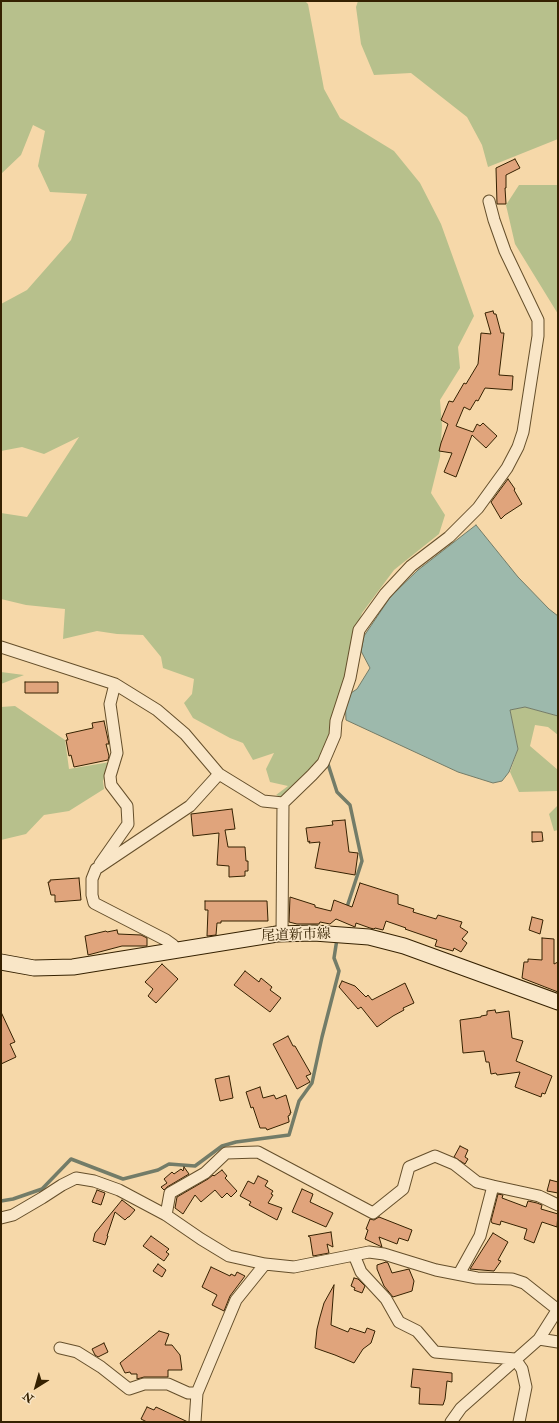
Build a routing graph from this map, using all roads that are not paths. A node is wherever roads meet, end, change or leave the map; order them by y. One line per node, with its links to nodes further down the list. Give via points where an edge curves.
1 (489, 201): 5 (street, via 505,251 538,320 538,336 523,432 518,447 507,468 478,508 449,537 411,566 385,594 359,630 350,678 336,721 334,736 323,763)
2 (1, 647): 3 (street)
3 (115, 684): 4 (street, via 157,710 185,734); 6 (street, via 110,704 117,753 110,776 111,785 127,806 128,824)
4 (219, 774): 5 (street, via 263,801); 6 (street, via 190,806)
5 (283, 803): 7 (street)
6 (96, 869): 8 (street, via 92,879 94,903 166,940 173,945)
7 (282, 934): 8 (main road, 尾道新市線); 10 (main road, 尾道新市線, via 314,932 369,937 404,946)
8 (174, 951): 9 (main road, 尾道新市線, via 73,967 34,968)
9 (1, 962)
10 (558, 1002)
11 (492, 1186): 12 (street, via 539,1196); 13 (street, via 477,1182 454,1164 435,1156 409,1167 403,1189 373,1213 258,1152 226,1153 205,1172 170,1192); 17 (street, via 480,1236)
12 (558, 1205)
13 (166, 1214): 14 (street, via 119,1190 76,1178 13,1215); 16 (street, via 229,1256)
14 (1, 1218)
15 (354, 1255): 16 (street, via 294,1267); 17 (street, via 369,1252 384,1254 436,1270); 22 (street, via 361,1272 386,1299 399,1322 417,1331 435,1352)
16 (265, 1264): 23 (street, via 236,1300)
17 (459, 1274): 18 (street, via 478,1278 512,1279 524,1283)
18 (558, 1309): 19 (street)
19 (539, 1339): 20 (street); 22 (street)
20 (558, 1342)
21 (60, 1348): 23 (street, via 76,1352 101,1367 129,1389 144,1384 168,1384 188,1393)
22 (514, 1359): 25 (street, via 461,1408); 26 (street, via 522,1370 526,1387)
23 (197, 1393): 24 (street)
24 (196, 1422)
25 (451, 1422)
26 (519, 1422)

